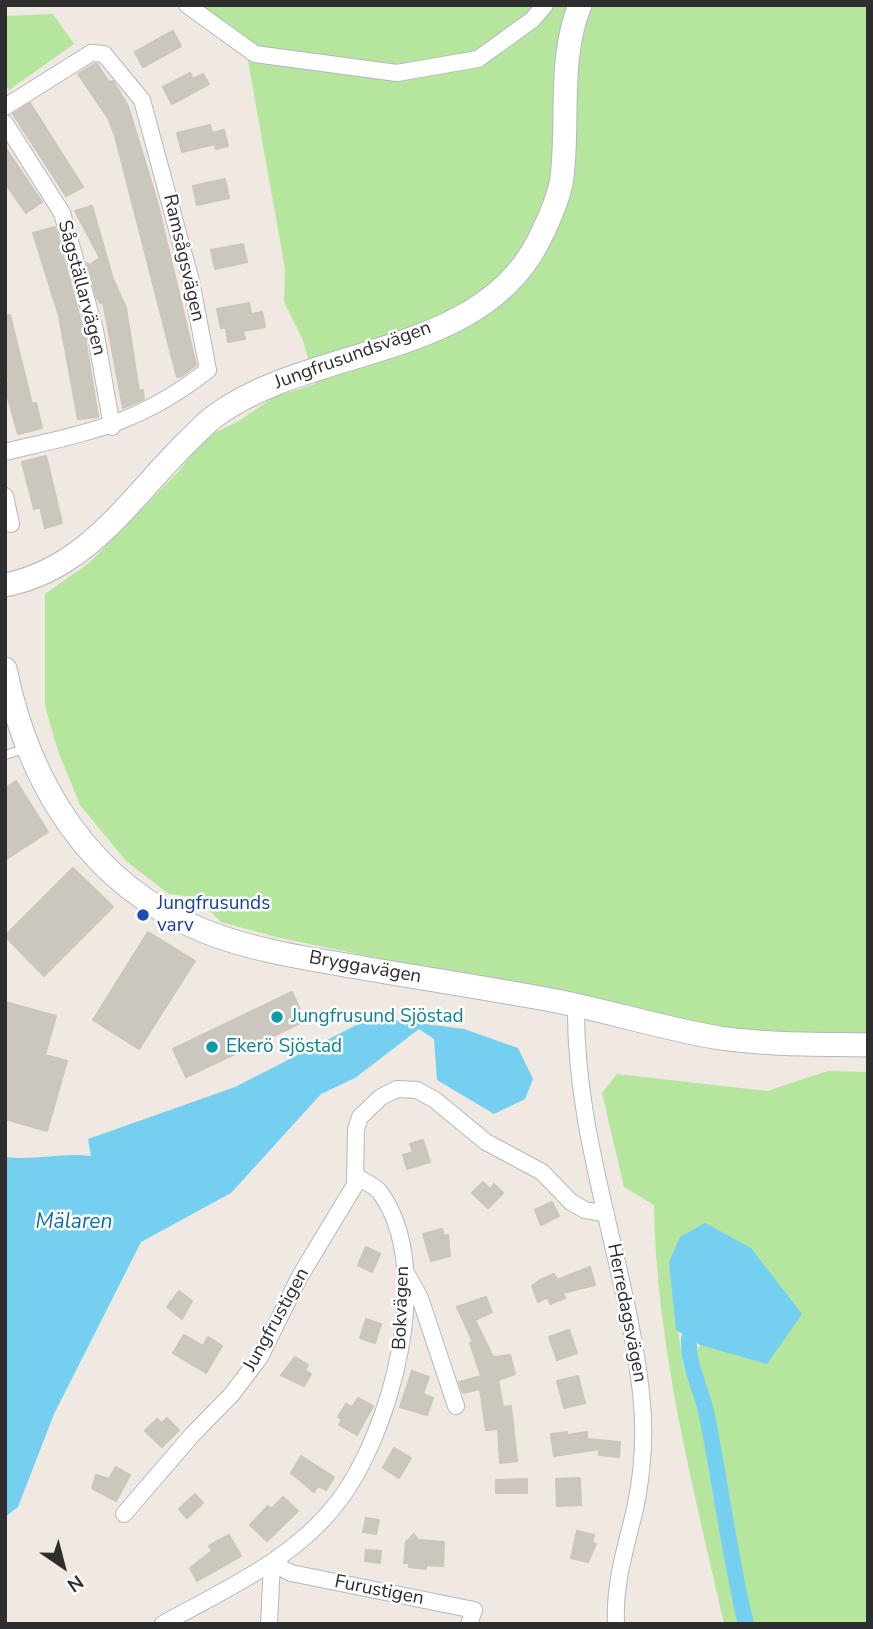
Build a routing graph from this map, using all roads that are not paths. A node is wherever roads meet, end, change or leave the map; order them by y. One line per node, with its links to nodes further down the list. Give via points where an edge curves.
1 (187, 5): 2 (street, via 255,54 397,73 478,59)
2 (545, 5)
3 (580, 5): 10 (main road, Jungfrusundsvägen, via 569,32 562,180 538,242 515,276 480,308 387,347 272,384 215,416 97,537 44,576)
4 (5, 107): 6 (street, Ramsågsvägen, via 91,54 104,54 142,100 191,281 208,370 177,394)
5 (5, 123): 6 (street, Sågställarvägen, via 62,213 95,330)
6 (112, 427): 7 (street, Ramsågsvägen)
7 (5, 452)
8 (5, 496): 9 (street)
9 (11, 524)
10 (5, 585)
11 (5, 669): 12 (main road, Bryggavägen)
12 (16, 752): 13 (main road, Bryggavägen, via 90,851 121,881 205,932 280,954)
13 (576, 1003): 14 (main road, Bryggavägen, via 720,1038); 16 (street, Herredagsvägen, via 581,1090)
14 (868, 1045)
15 (356, 1177): 16 (street, via 354,1143 360,1117 397,1089 417,1090 485,1142 542,1171 571,1202); 17 (street, Bokvägen, via 378,1190 396,1230); 19 (street, Jungfrustigen, via 254,1366)
16 (606, 1214): 24 (street, Herredagsvägen, via 623,1284 643,1426 636,1506 620,1564)
17 (405, 1271): 18 (street, via 420,1298); 20 (street, Bokvägen, via 400,1364 369,1449 337,1503)
18 (456, 1406)
19 (124, 1514)
20 (272, 1563): 21 (street, Bokvägen); 22 (street); 23 (street, Furustigen, via 291,1573 474,1610)
21 (163, 1624)
22 (269, 1624)
23 (469, 1624)
24 (616, 1624)

